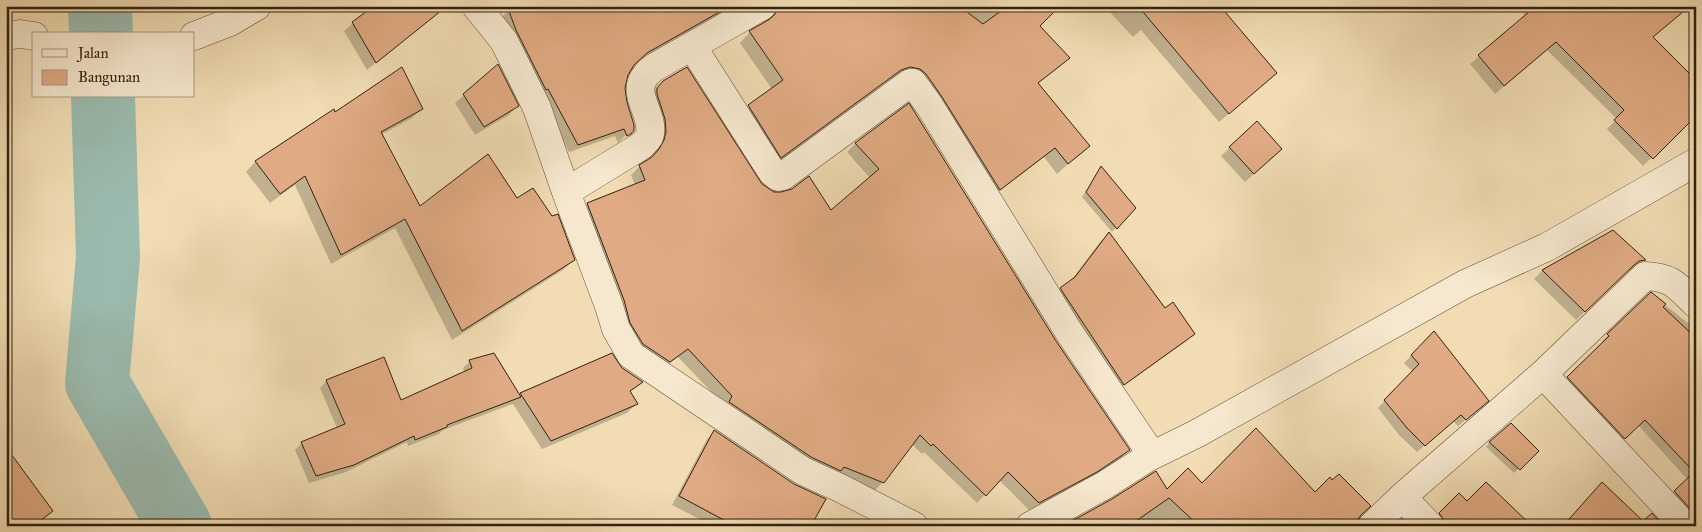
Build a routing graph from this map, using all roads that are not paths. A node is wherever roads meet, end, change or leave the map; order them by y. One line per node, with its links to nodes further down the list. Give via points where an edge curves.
1 (257, 6): 4 (street, via 230,22)
2 (476, 6): 7 (street, via 504,41 538,108)
3 (762, 6): 5 (street)
4 (195, 36)
5 (692, 46): 7 (street, via 645,75 641,97 650,126 648,138 641,146); 10 (street, via 778,177 913,83 1069,332)
6 (1696, 162): 10 (street, via 1548,247 1465,284 1196,434)
7 (566, 192): 12 (street, via 616,329 631,355 803,472)
8 (1696, 304): 9 (street, via 1674,282 1645,276)
9 (1543, 374): 11 (street); 16 (street)
10 (1152, 455): 13 (street)
11 (1402, 497): 14 (street); 15 (street)
12 (914, 526)
13 (1030, 526)
14 (1372, 526)
15 (1430, 526)
16 (1685, 526)

